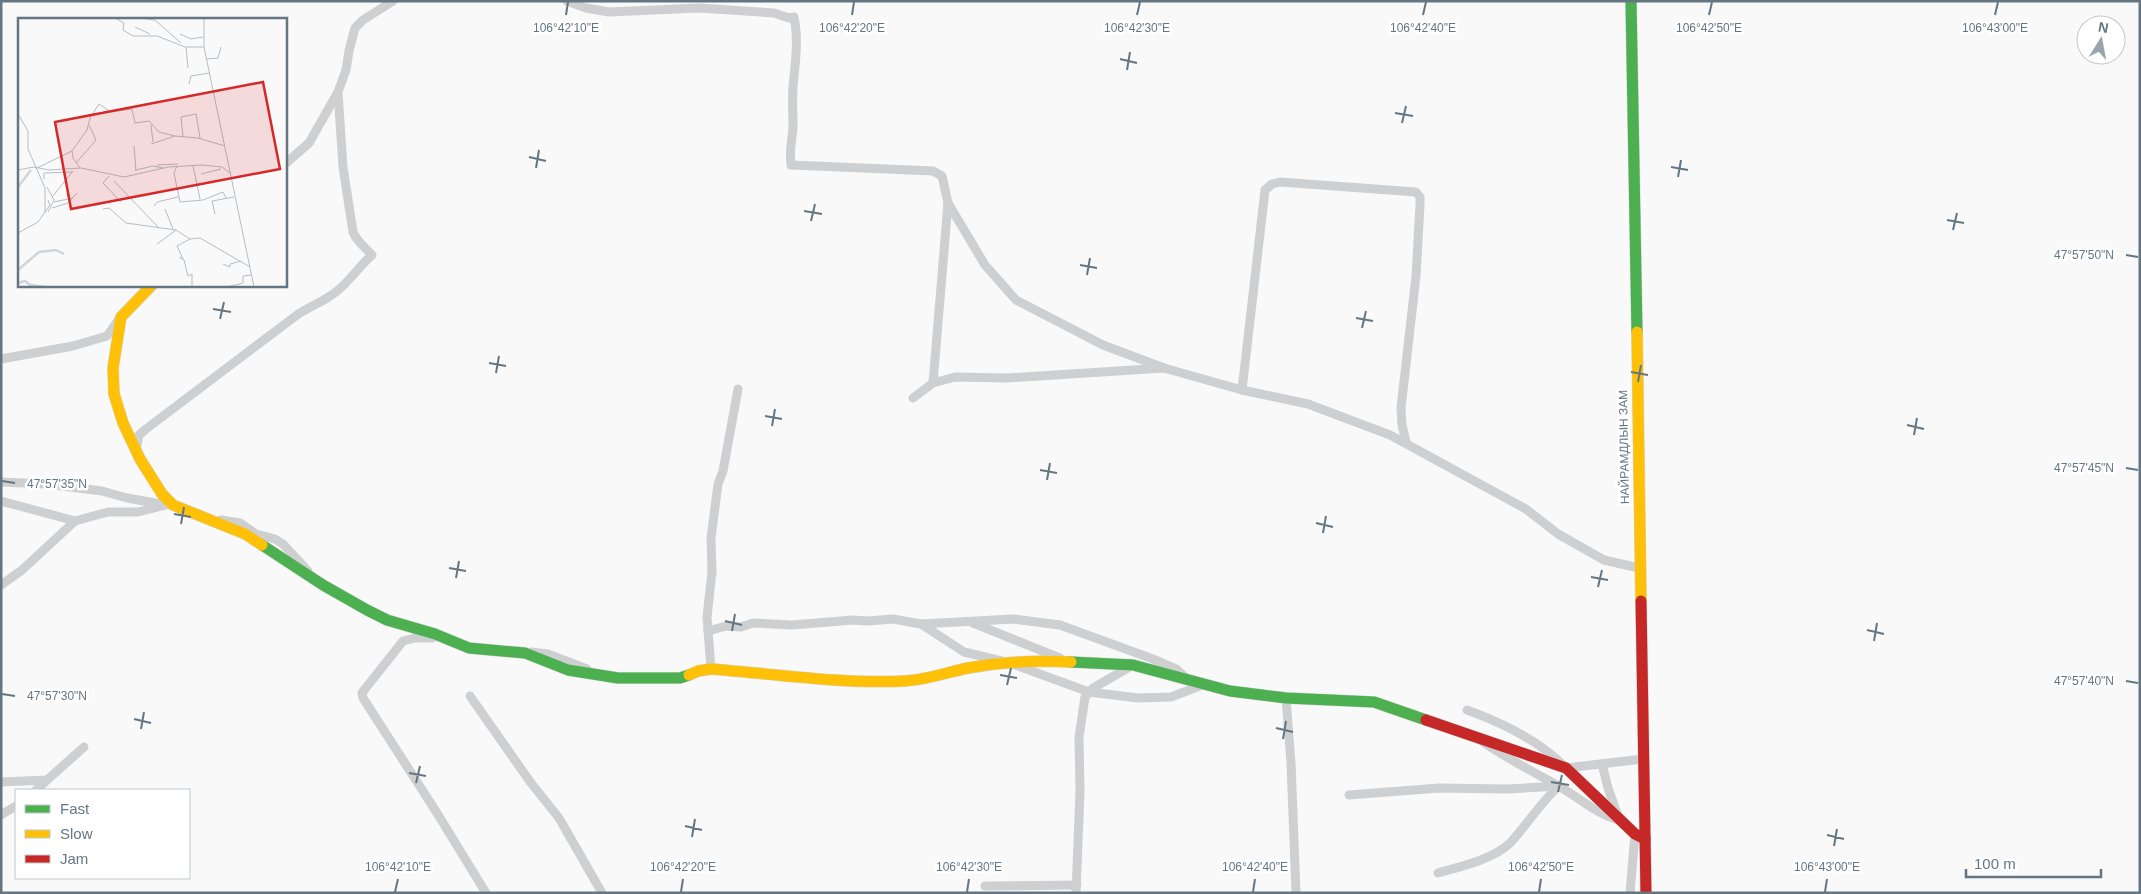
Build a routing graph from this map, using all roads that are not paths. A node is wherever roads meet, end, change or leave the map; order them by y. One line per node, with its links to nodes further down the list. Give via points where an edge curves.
1 (393, 1): 4 (street, via 356,28)
2 (567, 1): 6 (street, via 609,12 699,8 794,17 797,27 793,129 789,148 791,165 933,171 942,176)
3 (1631, 1): 21 (street, НАЙРАМДЛЫН ЗАМ)
4 (338, 92): 5 (street, via 309,143); 16 (street, via 342,166 353,232 357,241 372,255 336,292 317,306 306,308 146,429 139,435)
5 (286, 163)
6 (948, 203): 10 (street, via 985,265 1016,300 1102,345); 11 (street)
7 (151, 286): 8 (street)
8 (121, 317): 9 (street, via 107,336 73,346); 16 (street, via 112,368 114,394)
9 (1, 359)
10 (1164, 368): 11 (street, via 1007,378 954,377); 13 (street)
11 (932, 383): 14 (street)
12 (738, 389): 25 (street, via 710,538 712,572)
13 (1242, 390): 15 (street, via 1308,404); 15 (street, via 1265,190 1280,182 1416,192 1420,205 1416,276 1401,408)
14 (913, 398)
15 (1406, 442): 21 (street, via 1526,509 1558,534 1604,560)
16 (136, 450): 19 (street)
17 (1, 482): 19 (street, via 102,491)
18 (1, 501): 20 (street)
19 (170, 505): 20 (street, via 138,512 108,512); 26 (street, via 245,534 341,597 387,620)
20 (75, 521): 22 (street)
21 (1639, 568): 39 (street, НАЙРАМДЛЫН ЗАМ)
22 (1, 585)
23 (970, 622): 24 (street); 27 (street); 31 (street, via 1013,619 1060,625 1176,669)
24 (921, 624): 25 (street, via 893,618 868,622 753,624); 28 (street, via 957,650)
25 (708, 631): 30 (street)
26 (440, 636): 30 (street, via 478,651 517,652 568,670 609,677 680,678); 54 (street, via 403,642 365,689 363,698)
27 (1069, 662): 28 (street, via 1037,660); 29 (street)
28 (1010, 663): 30 (street, via 907,681 836,681); 33 (street)
29 (1133, 665): 31 (street); 33 (street)
30 (711, 670)
31 (1188, 680): 32 (street)
32 (1206, 684): 33 (street, via 1171,697 1138,698); 35 (street, via 1230,691)
33 (1089, 692): 53 (street, via 1085,697 1079,737)
34 (470, 696): 55 (street, via 559,818)
35 (1286, 698): 37 (street, via 1374,702); 56 (street)
36 (1467, 710): 41 (street, via 1495,720 1526,737)
37 (1476, 738): 41 (street); 44 (street, via 1513,763)
38 (84, 747): 42 (street)
39 (1643, 759): 40 (street); 50 (street, НАЙРАМДЛЫН ЗАМ)
40 (1602, 764): 41 (street); 49 (street)
41 (1566, 768): 49 (street)
42 (47, 780): 43 (street); 45 (street)
43 (1, 782)
44 (1558, 786): 46 (street, via 1439,788); 49 (street, via 1605,816); 51 (street, via 1509,844 1486,857)
45 (37, 789)
46 (1349, 795)
47 (15, 807): 48 (street)
48 (1, 815)
49 (1620, 820): 50 (street)
50 (1640, 836): 57 (street); 58 (street, НАЙРАМДЛЫН ЗАМ)
51 (1438, 873)
52 (985, 886): 53 (street)
53 (1076, 889)
54 (486, 893)
55 (602, 893)
56 (1296, 893)
57 (1630, 893)
58 (1646, 893)

